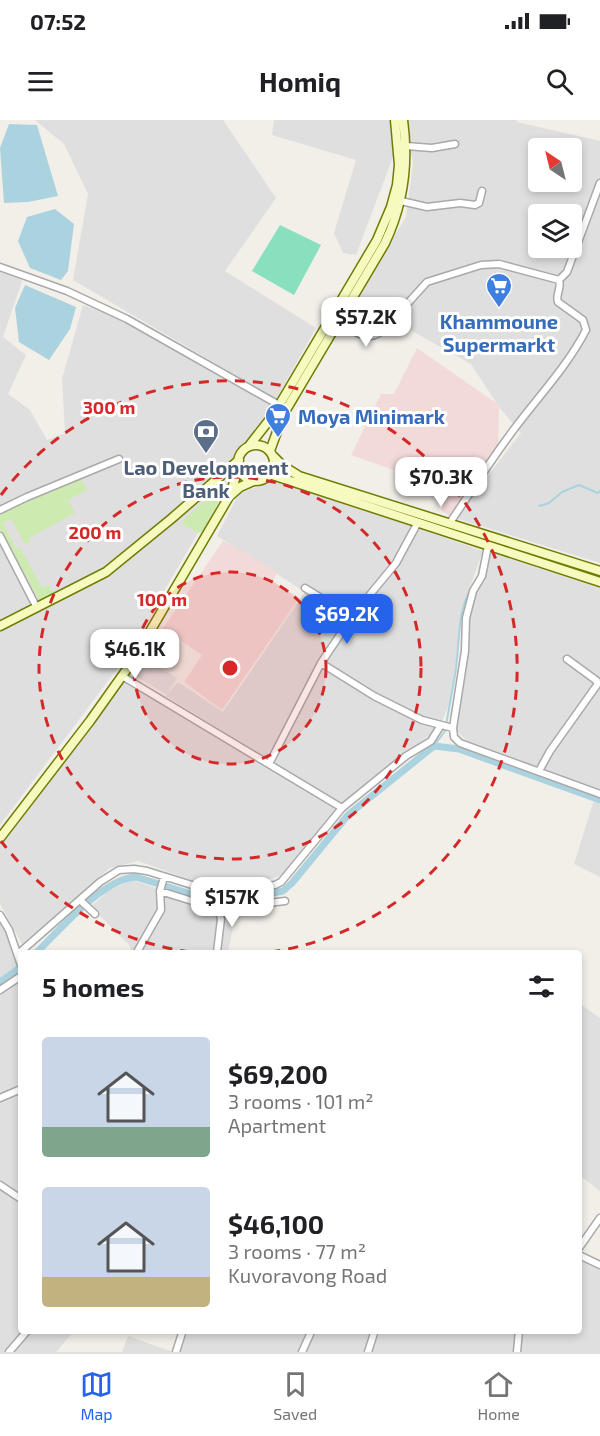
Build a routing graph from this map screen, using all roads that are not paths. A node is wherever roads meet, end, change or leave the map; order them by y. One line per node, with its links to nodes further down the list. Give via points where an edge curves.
1 (395, 120): 10 (main road, via 399,165 391,207)
2 (403, 120): 4 (main road)
3 (454, 144): 4 (street, via 432,148)
4 (406, 146): 7 (main road)
5 (600, 183): 9 (street, via 567,273)
6 (482, 191): 7 (street, via 476,205 428,207)
7 (401, 201): 10 (main road, via 385,243)
8 (0, 267): 13 (street, via 67,291 127,319)
9 (559, 280): 12 (street, via 500,264 481,265 427,282); 23 (street, via 558,302 583,320 586,330)
10 (347, 300): 11 (main road); 12 (street); 13 (main road)
11 (338, 322): 12 (street, via 371,337); 15 (main road, via 283,415)
12 (389, 324)
13 (279, 405): 14 (main road)
14 (249, 446): 15 (main road, via 261,445); 17 (main road)
15 (272, 454): 18 (main road, via 274,466); 23 (main road, via 299,476)
16 (119, 459): 21 (street)
17 (239, 463): 19 (main road, via 247,478); 20 (main road); 29 (main road, via 106,572)
18 (270, 474): 19 (main road); 22 (main road)
19 (256, 480): 20 (main road)
20 (231, 495): 34 (main road)
21 (0, 510)
22 (417, 524): 25 (main road); 30 (street, via 396,563)
23 (449, 524): 26 (main road)
24 (0, 536): 29 (street)
25 (488, 546): 27 (main road); 36 (street, via 482,576 473,591 466,618)
26 (600, 571)
27 (600, 582)
28 (305, 588): 30 (street)
29 (37, 608): 31 (main road)
30 (352, 617): 33 (street)
31 (0, 626)
32 (567, 659): 38 (street, via 593,677 597,685)
33 (321, 663): 35 (street, via 374,696); 37 (street)
34 (122, 676): 37 (street); 41 (main road)
35 (441, 725): 36 (street); 40 (street, via 431,741 406,756)
36 (453, 728): 38 (street, via 460,743)
37 (269, 764): 40 (street)
38 (539, 771): 39 (street)
39 (600, 793)
40 (342, 808): 42 (street, via 286,878 275,885 221,894)
41 (0, 838)
42 (164, 876): 43 (street); 44 (street, via 119,870)
43 (160, 891): 46 (street); 50 (street, via 161,910)
44 (81, 900): 47 (street); 49 (street)
45 (285, 901): 46 (street)
46 (218, 909): 51 (street, via 222,919)
47 (95, 914)
48 (0, 915): 52 (street)
49 (23, 950)
50 (138, 950)
51 (217, 950)
52 (18, 954)
53 (18, 978): 54 (street)
54 (0, 990)
55 (18, 1090): 56 (street)
56 (0, 1098)
57 (0, 1185): 58 (street)
58 (18, 1197)
59 (600, 1218): 60 (street)
60 (582, 1244)
61 (582, 1256): 62 (street)
62 (600, 1265)
63 (25, 1334): 68 (street)
64 (182, 1334): 69 (street)
65 (310, 1334): 70 (street)
66 (374, 1334): 71 (street)
67 (519, 1334): 72 (street)
68 (9, 1352)
69 (176, 1352)
70 (302, 1352)
71 (368, 1352)
72 (517, 1352)

